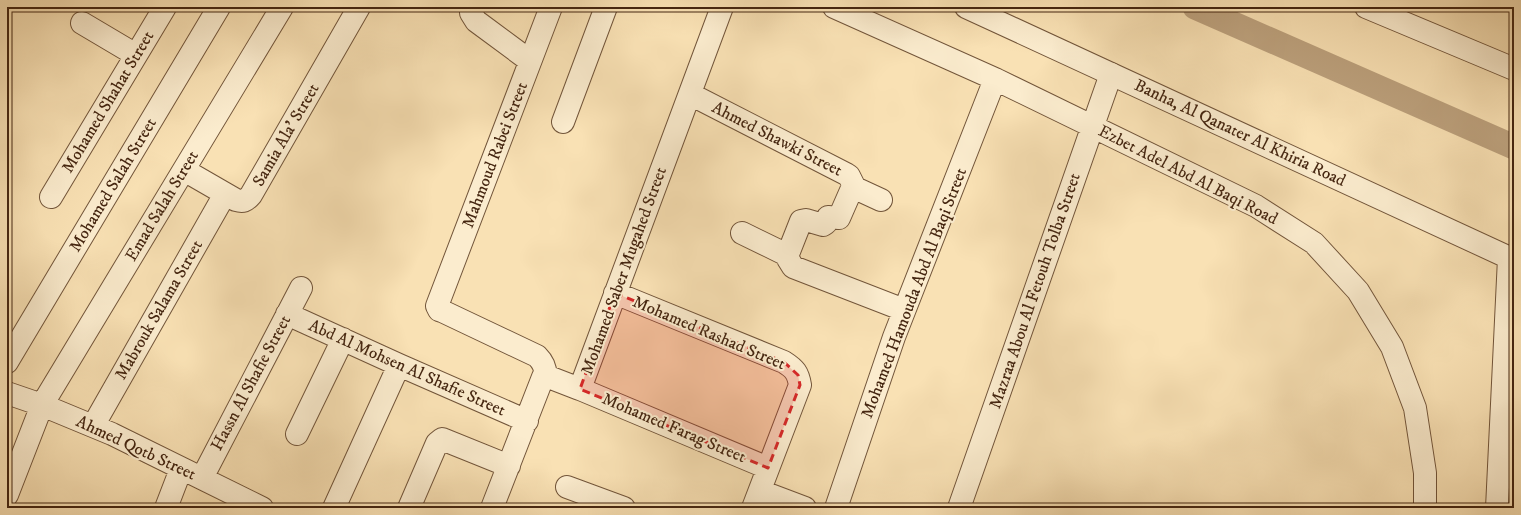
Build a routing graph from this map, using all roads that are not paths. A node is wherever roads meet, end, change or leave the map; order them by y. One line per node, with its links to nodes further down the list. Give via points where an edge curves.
1 (165, 7): 13 (street, Mohamed Shahat Street)
2 (219, 7): 34 (street, Mohamed Salah Street)
3 (282, 7): 21 (street, Emad Salah Street)
4 (359, 7): 23 (street, Samia Ala' Street, via 251,195 242,202)
5 (471, 7): 14 (street, via 471,13 476,21)
6 (551, 7): 14 (street, Mahmoud Rabei Street)
7 (606, 7): 19 (street)
8 (722, 7): 18 (street, Mohamed Saber Mugahed Street)
9 (834, 7): 17 (street, Ezbet Adel Abd Al Baqi Road)
10 (966, 7): 16 (street, Banha, Al Qanater Al Khiria Road)
11 (1366, 7): 15 (street)
12 (82, 23): 13 (street)
13 (136, 55): 24 (street, Mohamed Shahat Street)
14 (530, 61): 36 (street, Mahmoud Rabei Street, via 437,306 439,310 537,356 545,368)
15 (1514, 69)
16 (1111, 74): 20 (street, Mazraa Abou Al Fetouh Tolba Street); 28 (street, Banha, Al Qanater Al Khiria Road)
17 (995, 79): 20 (street, Ezbet Adel Abd Al Baqi Road); 31 (street, Mohamed Hamouda Abd Al Baqi Street)
18 (690, 94): 22 (street, Ahmed Shawki Street, via 846,174); 30 (street, Mohamed Saber Mugahed Street)
19 (563, 122)
20 (1093, 126): 59 (street, Mazraa Abou Al Fetouh Tolba Street); 60 (street, Ezbet Adel Abd Al Baqi Road, via 1256,206 1314,243 1358,291 1392,347 1415,408 1425,473)
21 (184, 170): 23 (street, Samia Ala' Street); 39 (street, Emad Salah Street)
22 (853, 186): 25 (street, Ahmed Shawki Street); 27 (street, via 839,218 828,217 823,225 801,221)
23 (225, 194): 41 (street, Mabrouk Salama Street)
24 (51, 198)
25 (881, 200)
26 (742, 234): 27 (street)
27 (788, 254): 31 (street, via 792,267)
28 (1512, 259): 61 (street)
29 (301, 288): 32 (street, Hassn Al Shafie Street)
30 (615, 293): 37 (street, Mohamed Saber Mugahed Street); 44 (street, Mohamed Rashad Street, via 784,362 792,368 798,375 800,386)
31 (904, 310): 58 (street, Mohamed Hamouda Abd Al Baqi Street)
32 (287, 314): 33 (street, Abd Al Mohsen Al Shafie Street); 46 (street, Hassn Al Shafie Street)
33 (343, 339): 35 (street, Abd Al Mohsen Al Shafie Street); 42 (street)
34 (7, 362)
35 (399, 365): 40 (street, Abd Al Mohsen Al Shafie Street); 53 (street)
36 (546, 376): 37 (street, Mohamed Saber Mugahed Street); 40 (street, via 541,381)
37 (580, 389): 44 (street, Mohamed Farag Street)
38 (7, 393): 39 (street, Ahmed Qotb Street)
39 (42, 405): 41 (street, Ahmed Qotb Street); 48 (street, Emad Salah Street)
40 (527, 421): 43 (street)
41 (93, 426): 45 (street, Ahmed Qotb Street)
42 (297, 434)
43 (509, 466): 54 (street, via 442,439 437,444); 55 (street)
44 (768, 468): 49 (street, Mohamed Rashad Street)
45 (181, 469): 46 (street, Ahmed Qotb Street); 51 (street)
46 (202, 478): 50 (street, Ahmed Qotb Street)
47 (567, 487): 56 (street)
48 (7, 495)
49 (756, 500): 57 (street)
50 (241, 503): 52 (street, Ahmed Qotb Street)
51 (166, 508)
52 (262, 508)
53 (334, 508)
54 (408, 508)
55 (492, 508)
56 (624, 508)
57 (804, 508)
58 (836, 508)
59 (959, 508)
60 (1424, 508)
61 (1497, 508)

